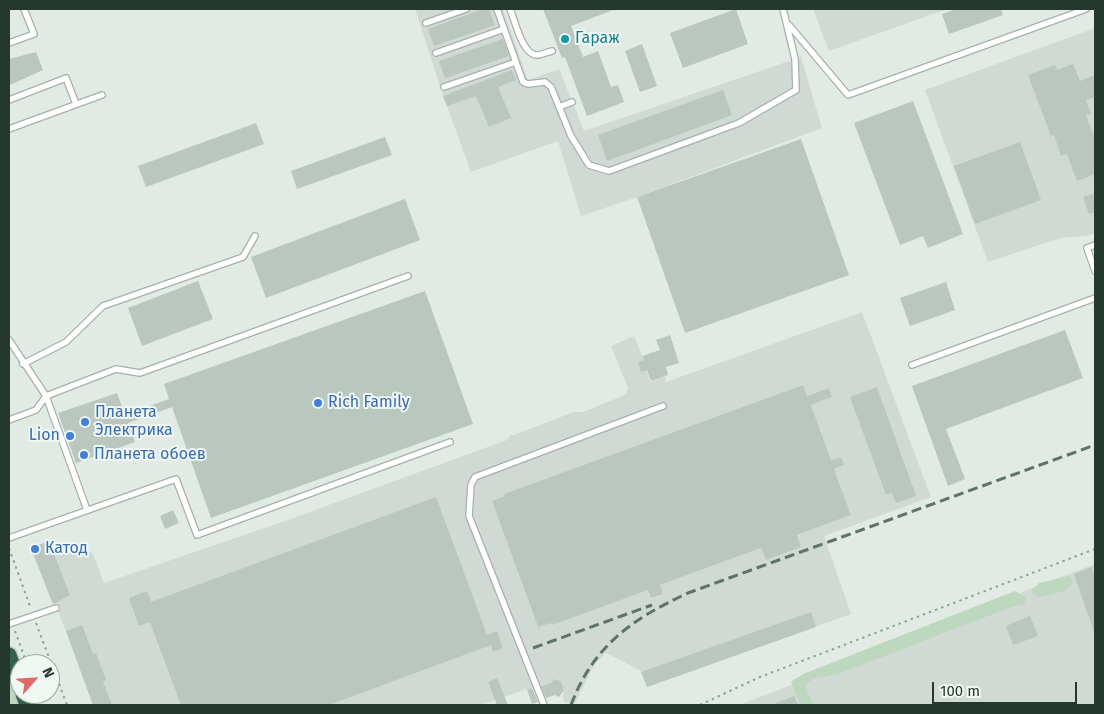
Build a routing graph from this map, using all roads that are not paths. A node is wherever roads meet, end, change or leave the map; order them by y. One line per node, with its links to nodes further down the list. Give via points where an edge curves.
1 (24, 9): 10 (lane, via 34,34)
2 (466, 9): 7 (lane)
3 (497, 9): 9 (lane)
4 (510, 9): 11 (lane, via 524,47 530,54 538,56)
5 (783, 9): 8 (lane)
6 (1086, 9): 8 (lane, via 848,95)
7 (426, 23)
8 (787, 23): 19 (lane, via 795,59 796,90 738,123 609,171 589,165 571,136)
9 (504, 29): 12 (lane); 13 (lane)
10 (9, 43)
11 (552, 51)
12 (436, 53)
13 (516, 62): 14 (lane); 19 (lane, via 523,82 545,82 551,87)
14 (444, 88)
15 (102, 95): 18 (lane)
16 (9, 100): 18 (lane, via 66,78)
17 (572, 102): 19 (lane)
18 (76, 104): 20 (lane)
19 (559, 107)
20 (9, 129)
21 (255, 236): 27 (lane, via 243,257 103,306 66,342)
22 (1095, 245): 23 (lane, via 1087,248)
23 (1095, 271)
24 (408, 276): 29 (lane, via 140,373 116,370)
25 (1095, 298): 28 (lane)
26 (9, 340): 27 (lane)
27 (23, 364): 29 (lane)
28 (912, 365)
29 (46, 396): 31 (lane, via 36,410); 33 (lane)
30 (663, 406): 37 (lane, via 475,477 471,485 468,516)
31 (9, 420)
32 (450, 442): 33 (lane, via 197,534 176,479)
33 (87, 510): 34 (lane)
34 (9, 538)
35 (56, 608): 36 (lane)
36 (10, 624)
37 (544, 705)

